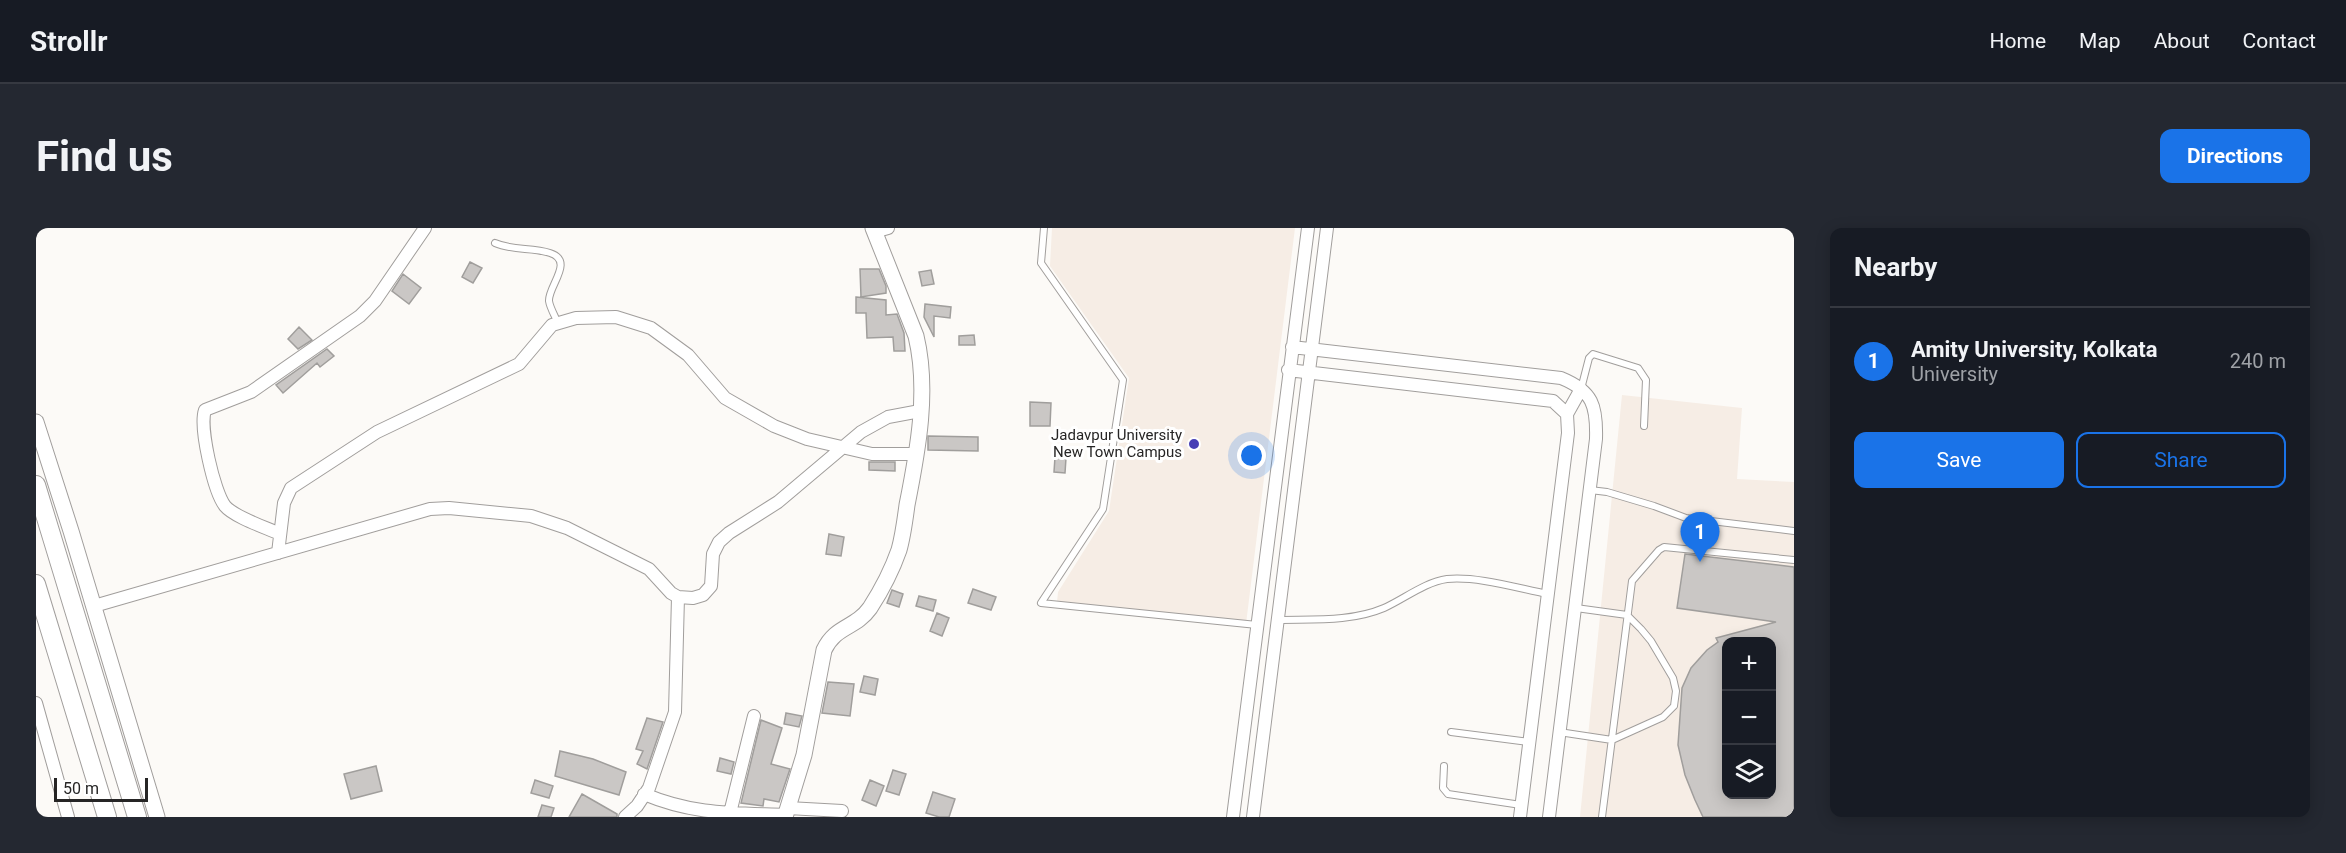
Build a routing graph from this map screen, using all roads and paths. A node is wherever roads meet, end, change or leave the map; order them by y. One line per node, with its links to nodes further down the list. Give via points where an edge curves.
1 (425, 228): 22 (street, via 375,301 360,316 251,392 206,410 203,427 209,460 225,506)
2 (1044, 228): 32 (lane, via 1041,263 1123,380 1103,509 1041,603)
3 (1308, 228): 8 (street)
4 (1327, 228): 9 (street)
5 (879, 229): 13 (street, via 920,352)
6 (495, 243): 7 (lane, via 510,249 547,252 560,260 561,269 549,302)
7 (558, 323): 17 (street, via 576,318 616,317 651,328 688,355 718,392 733,403 774,426); 22 (street, via 544,332 519,364 377,432 291,488 284,503)
8 (1292, 347): 9 (street); 10 (street)
9 (1312, 349): 11 (street); 12 (street, via 1561,378)
10 (1288, 370): 11 (street); 32 (street)
11 (1308, 372): 14 (street, via 1553,401); 31 (street)
12 (1581, 389): 14 (street); 16 (lane, via 1593,354 1638,368 1646,380); 20 (street, via 1597,417)
13 (920, 411): 17 (street, via 888,417); 18 (street)
14 (1568, 414): 26 (street)
15 (36, 422): 28 (street)
16 (1644, 426)
17 (841, 447): 18 (street, via 872,454); 27 (street, via 778,502 719,542 713,554 709,590 693,598)
18 (917, 454): 44 (street, via 899,549 884,582 857,622 835,633 824,650 804,755)
19 (36, 485): 47 (main road)
20 (1589, 490): 21 (lane, via 1607,492 1686,518); 29 (street)
21 (1794, 531)
22 (280, 534): 23 (street)
23 (278, 553): 27 (street, via 430,509 531,516 580,533 649,569); 28 (street)
24 (1794, 560): 30 (lane, via 1664,548 1635,575)
25 (36, 584): 46 (main road)
26 (1548, 594): 31 (lane, via 1447,579 1366,614); 38 (street)
27 (678, 597): 40 (street, via 675,712)
28 (94, 606): 48 (street)
29 (1576, 608): 30 (lane); 36 (street)
30 (1627, 615): 37 (lane); 37 (lane, via 1651,641 1673,678 1676,691 1674,706 1663,717)
31 (1278, 620): 51 (street)
32 (1257, 625): 50 (street)
33 (36, 703): 45 (street)
34 (754, 716): 43 (street)
35 (1451, 732): 38 (lane)
36 (1559, 732): 37 (lane); 52 (street)
37 (1612, 740): 53 (lane)
38 (1529, 742): 42 (street)
39 (1444, 766): 42 (lane, via 1443,788 1448,794)
40 (645, 794): 43 (street, via 691,810); 49 (street)
41 (842, 811): 44 (street)
42 (1521, 811)
43 (730, 813): 44 (street)
44 (787, 813)
45 (68, 817)
46 (107, 817)
47 (137, 817)
48 (157, 817)
49 (626, 817)
50 (1233, 817)
51 (1253, 817)
52 (1549, 817)
53 (1602, 817)

